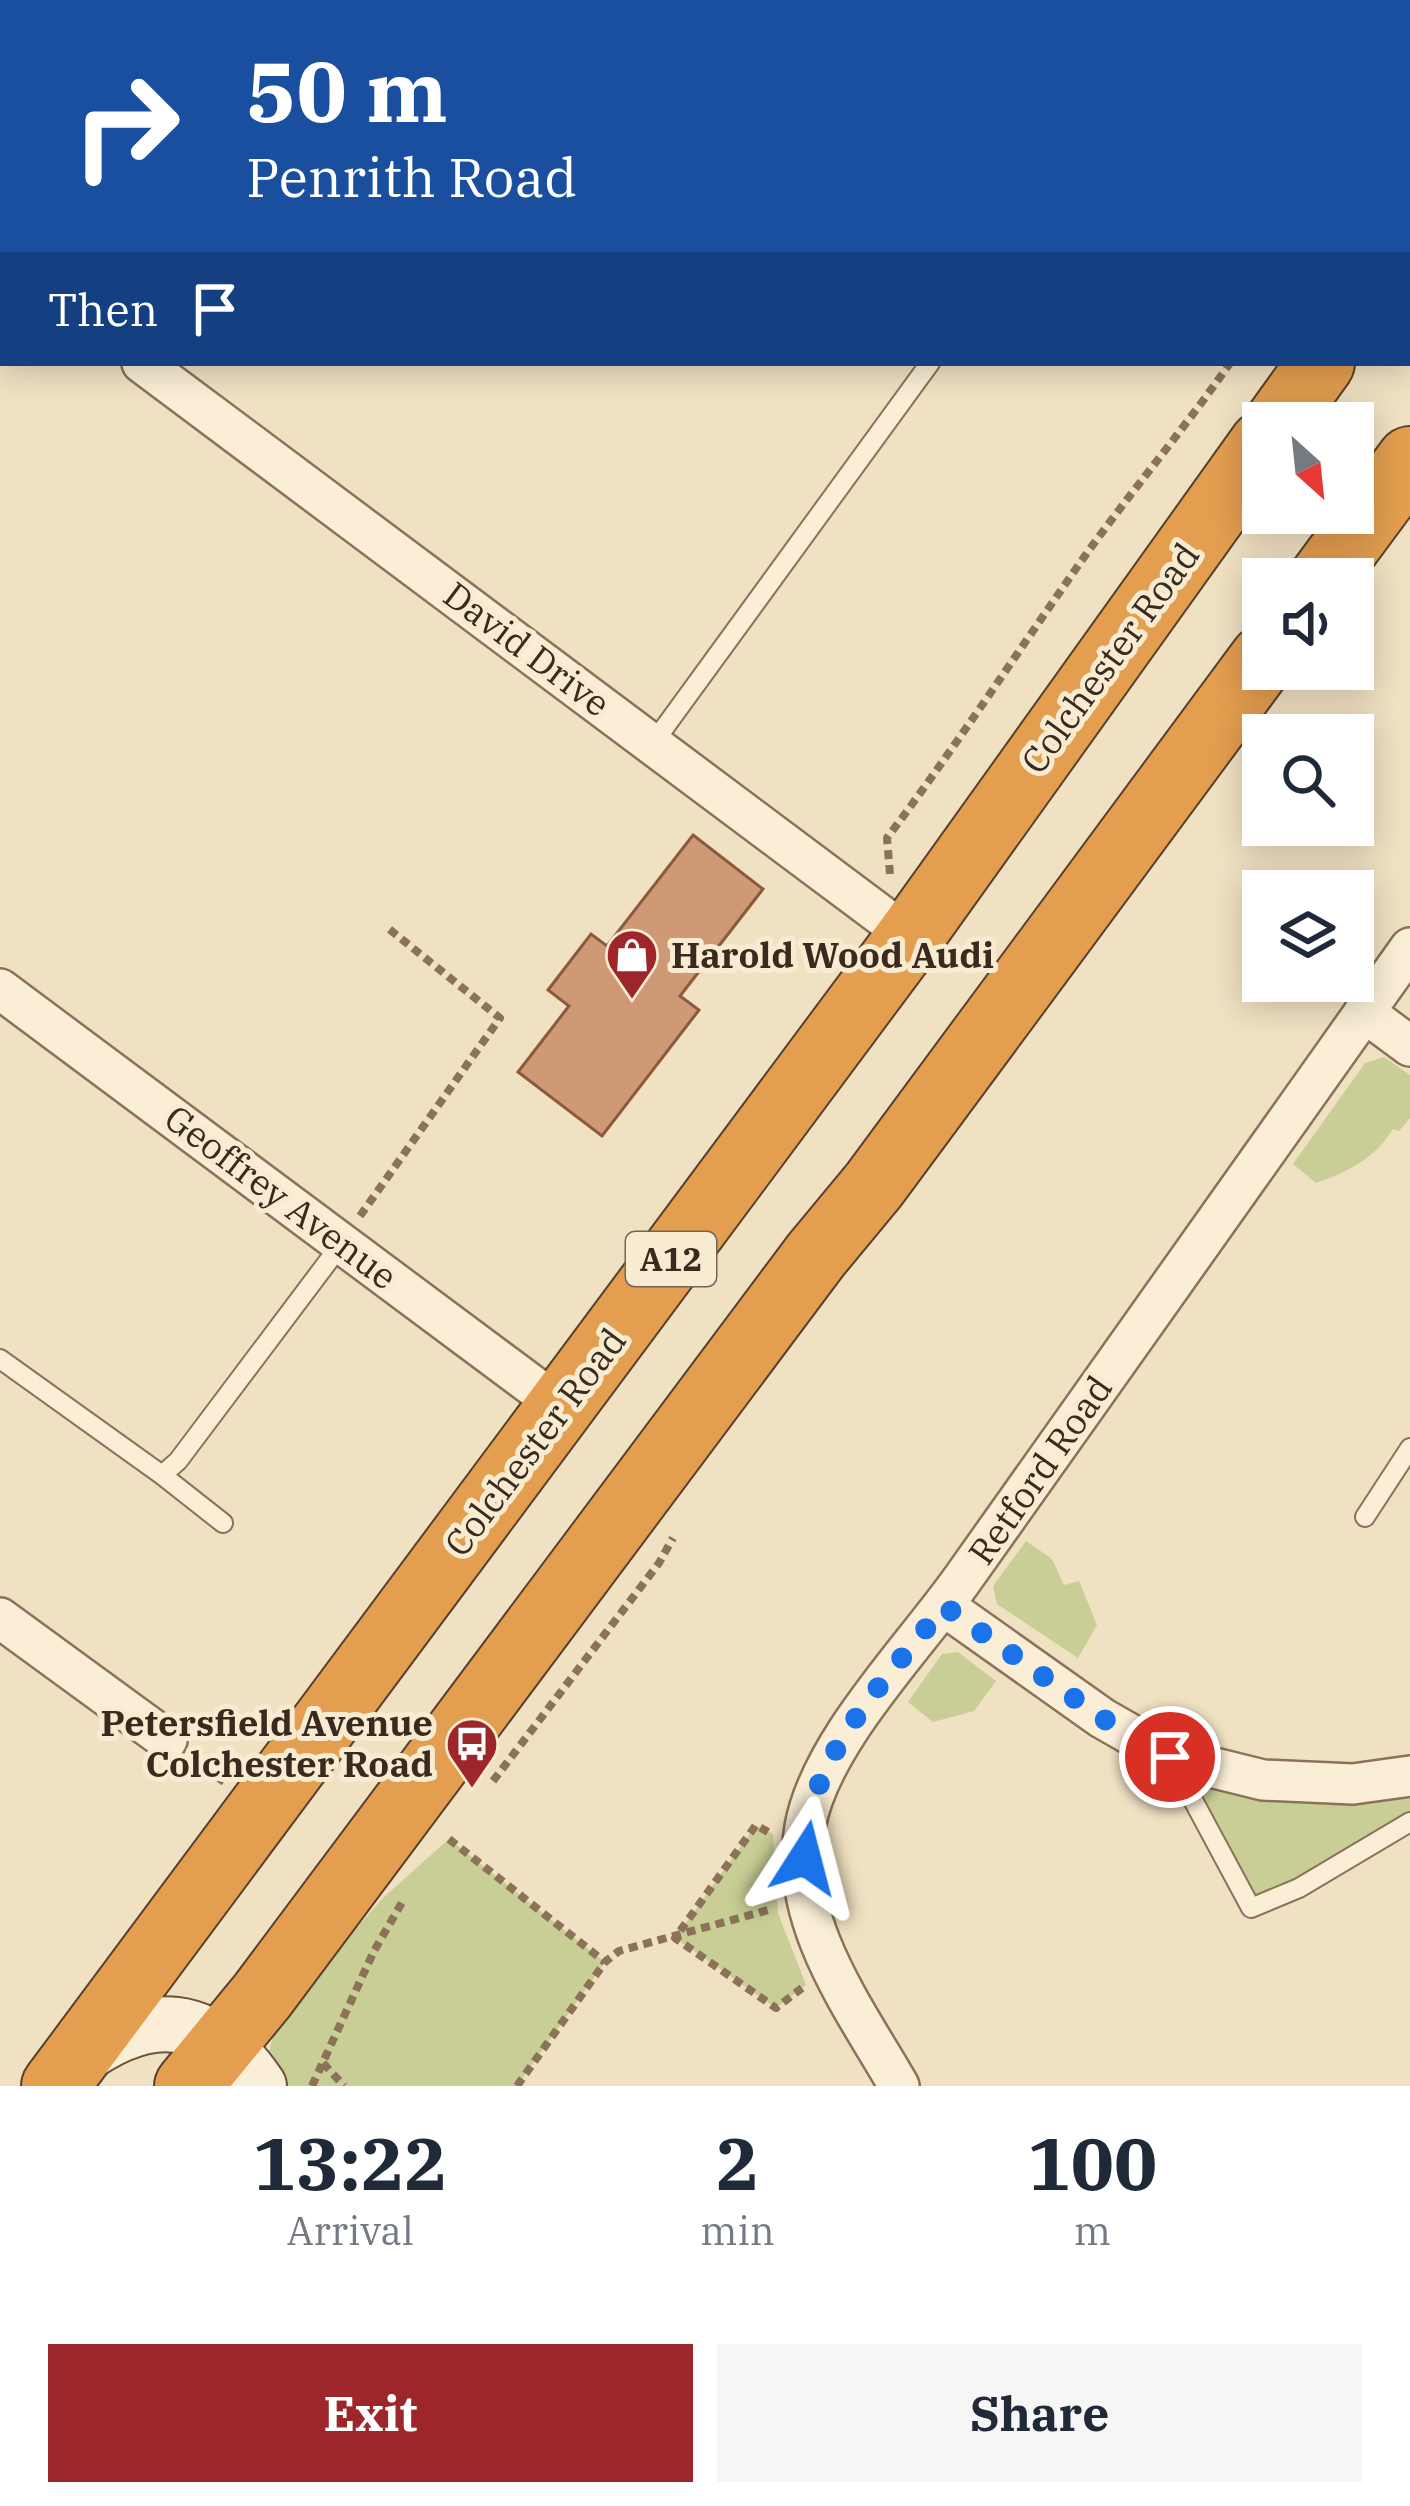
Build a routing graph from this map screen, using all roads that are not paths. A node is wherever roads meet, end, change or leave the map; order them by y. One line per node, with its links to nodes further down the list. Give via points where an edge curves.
1 (146, 366): 9 (street, David Drive)
2 (928, 366): 9 (lane)
3 (1319, 366): 4 (highway)
4 (1293, 402)
5 (1410, 460): 7 (highway)
6 (1242, 471): 10 (highway, Colchester Road / A12)
7 (1338, 558)
8 (1242, 687): 28 (highway, via 276,1977)
9 (653, 742): 10 (street, David Drive)
10 (896, 910): 17 (highway, Colchester Road / A12)
11 (1410, 948): 13 (street, Retford Road)
12 (0, 989): 15 (street, Geoffrey Avenue)
13 (1364, 1012): 14 (street); 22 (street, Retford Road)
14 (1410, 1046)
15 (343, 1242): 17 (street, Geoffrey Avenue); 19 (lane)
16 (0, 1359): 19 (lane)
17 (561, 1407): 29 (highway, Colchester Road / A12)
18 (1410, 1448): 20 (lane)
19 (163, 1475): 21 (lane)
20 (1365, 1516)
21 (223, 1523)
22 (944, 1606): 25 (street); 30 (street, Retford Road, via 858,1717 822,1776 805,1828 808,1899 833,1972)
23 (0, 1618): 24 (street)
24 (167, 1741)
25 (1170, 1757): 26 (street, via 1263,1780 1352,1784); 27 (lane, via 1251,1908)
26 (1410, 1775)
27 (1410, 1822)
28 (230, 2073): 29 (street, via 174,2022 99,2044)
29 (62, 2076)
30 (899, 2086)

